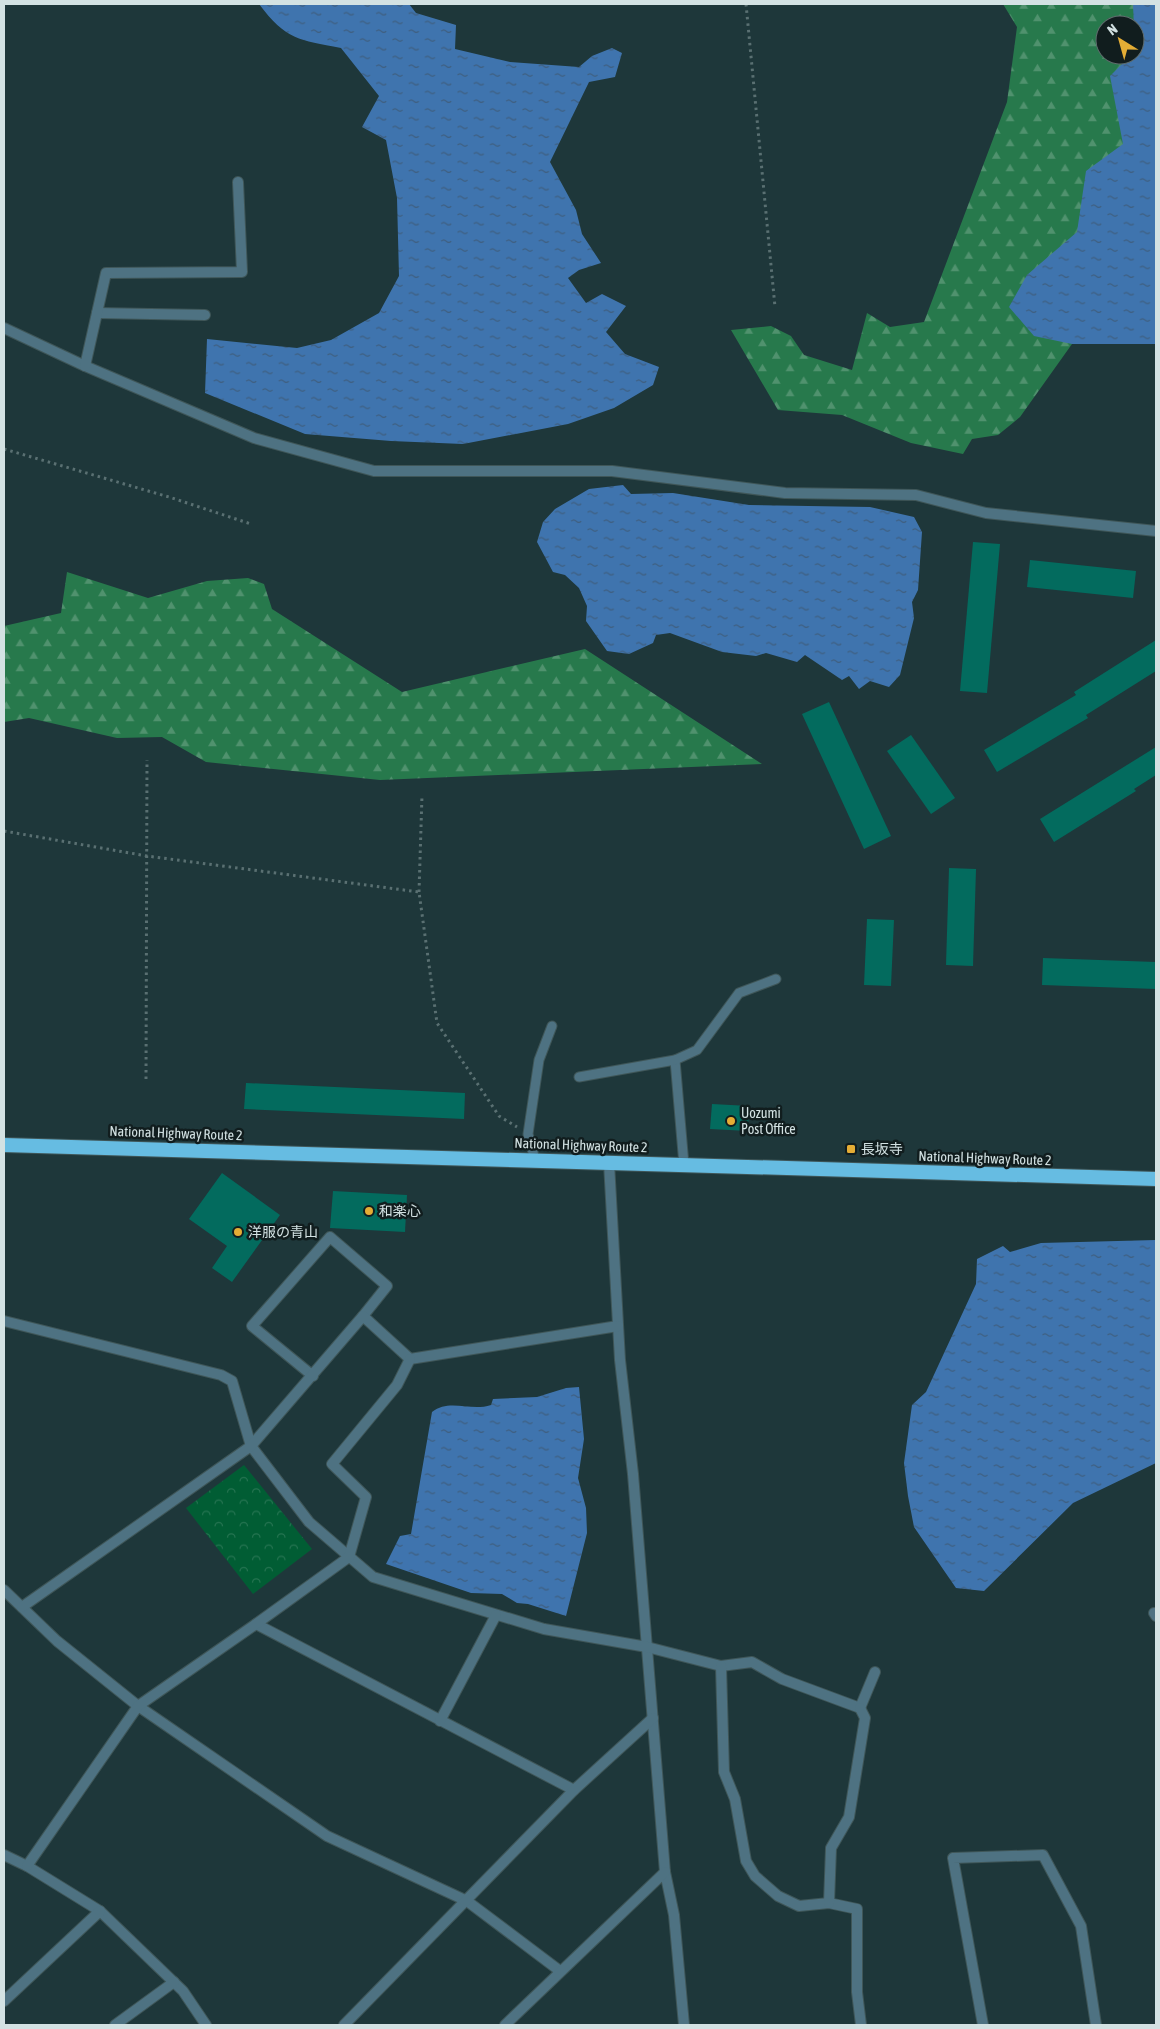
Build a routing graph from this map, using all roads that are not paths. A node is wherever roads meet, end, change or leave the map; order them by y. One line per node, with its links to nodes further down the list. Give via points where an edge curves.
1 (238, 182): 2 (street, via 242,272 106,273)
2 (97, 313): 3 (street); 5 (street)
3 (206, 315)
4 (4, 328): 5 (street)
5 (85, 366): 6 (street, via 254,438 374,471 612,471 785,493 916,495 986,512)
6 (1156, 531)
7 (776, 979): 9 (lane, via 739,993 697,1050)
8 (552, 1026): 12 (lane, via 539,1060 528,1134)
9 (675, 1060): 10 (lane); 14 (lane)
10 (579, 1077)
11 (4, 1145): 12 (highway, National Highway Route 2)
12 (535, 1160): 13 (highway, National Highway Route 2)
13 (609, 1163): 14 (highway, National Highway Route 2); 18 (street)
14 (684, 1165): 15 (highway, National Highway Route 2)
15 (1156, 1179)
16 (363, 1316): 19 (street); 20 (street); 20 (street, via 388,1286 330,1237 252,1326)
17 (4, 1321): 21 (street, via 221,1375 232,1381)
18 (618, 1326): 19 (street); 27 (street)
19 (410, 1359): 22 (street, via 397,1385 332,1464 366,1497)
20 (313, 1376): 21 (street)
21 (251, 1446): 22 (street, via 309,1522); 24 (street)
22 (349, 1557): 25 (street, via 373,1577); 26 (street)
23 (4, 1590): 24 (street)
24 (22, 1607): 30 (street, via 57,1641)
25 (496, 1615): 27 (street, via 544,1630); 33 (street)
26 (256, 1624): 30 (street); 33 (street)
27 (647, 1647): 28 (street); 32 (street)
28 (721, 1666): 31 (street, via 752,1662 782,1679); 39 (street, via 724,1772 735,1799 746,1861 755,1876 778,1896 799,1906)
29 (875, 1672): 31 (street)
30 (138, 1706): 36 (street); 38 (street, via 327,1836)
31 (860, 1708): 39 (street, via 865,1718 849,1817 831,1848)
32 (653, 1718): 34 (street); 37 (street)
33 (440, 1721): 34 (street)
34 (574, 1790): 38 (street)
35 (4, 1854): 36 (street)
36 (26, 1866): 40 (street)
37 (665, 1872): 41 (street); 48 (street, via 674,1915)
38 (467, 1901): 41 (street); 46 (street)
39 (829, 1903): 49 (street, via 857,1909 857,1992)
40 (100, 1911): 42 (street); 43 (street)
41 (560, 1971): 47 (street)
42 (174, 1982): 44 (street); 45 (street)
43 (4, 2002)
44 (114, 2025)
45 (206, 2025)
46 (344, 2025)
47 (505, 2025)
48 (684, 2025)
49 (861, 2025)
50 (982, 2025): 51 (street, via 954,1858 1043,1855 1081,1926)
51 (1096, 2025)

